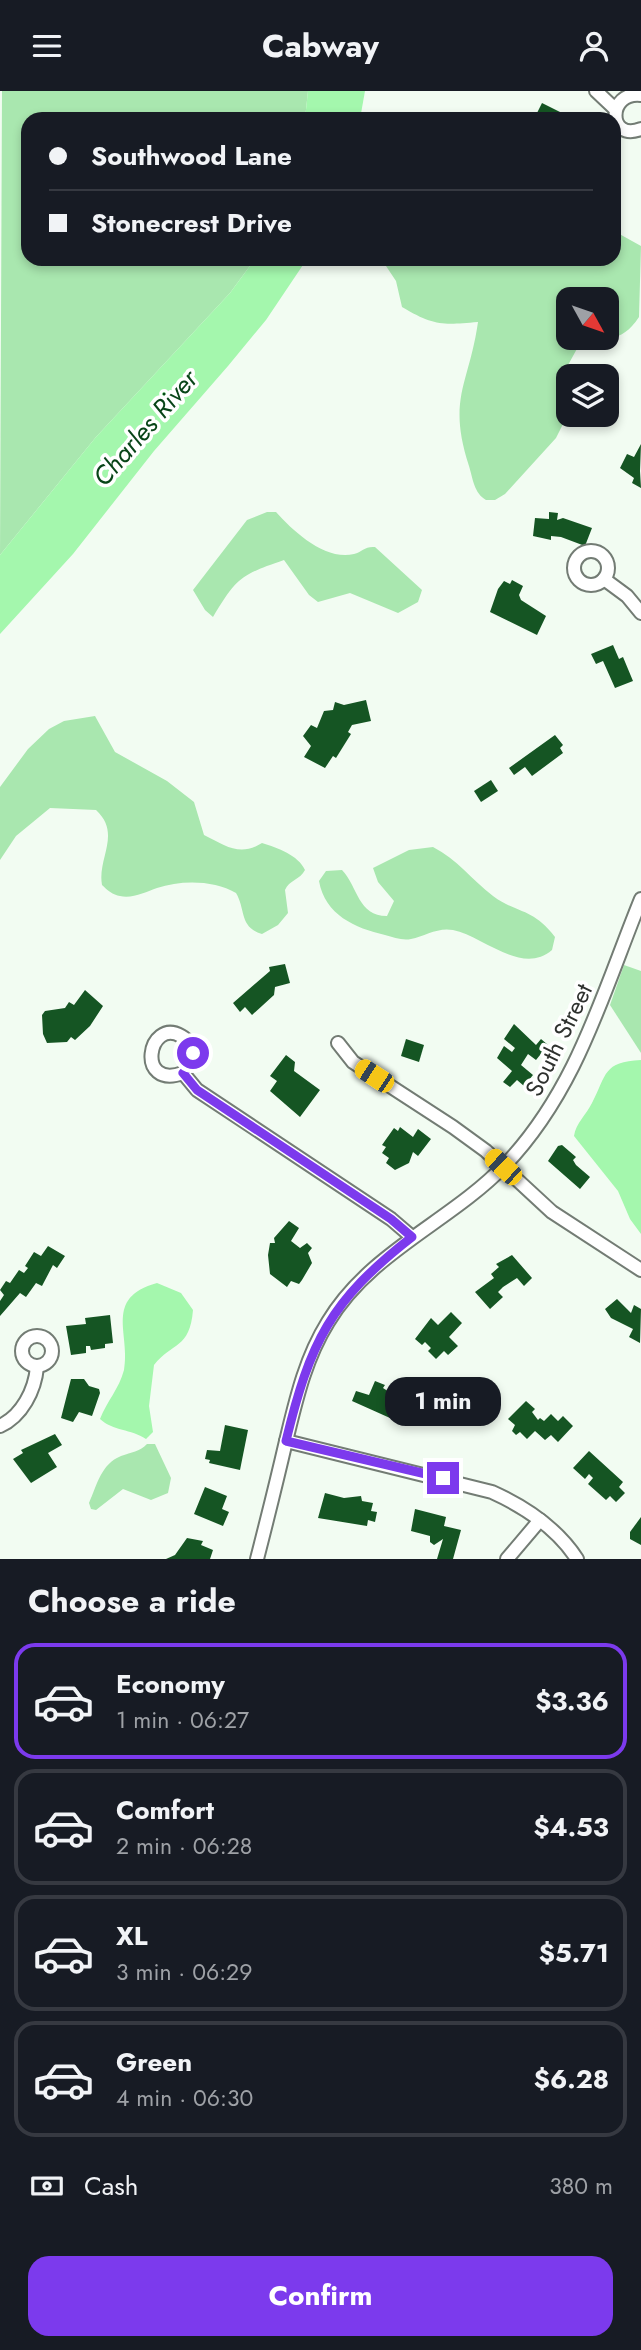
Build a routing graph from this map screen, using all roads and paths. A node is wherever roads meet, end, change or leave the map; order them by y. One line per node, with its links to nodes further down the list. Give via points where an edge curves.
1 (596, 91): 3 (street)
2 (641, 95): 3 (street, via 630,92 620,97)
3 (614, 108): 4 (street)
4 (615, 112)
5 (621, 126): 6 (street)
6 (640, 132)
7 (604, 579): 8 (street)
8 (641, 613)
9 (641, 899): 12 (street, South Street, via 572,1070 544,1119)
10 (338, 1043): 12 (street, via 353,1062 453,1127)
11 (183, 1073): 13 (street, via 209,1100)
12 (503, 1167): 13 (street, South Street); 14 (street, via 552,1212)
13 (412, 1237): 17 (street, South Street, via 356,1284 327,1322 304,1371)
14 (641, 1270)
15 (37, 1367): 16 (street, via 24,1406)
16 (0, 1426)
17 (286, 1441): 18 (street, via 469,1485 516,1503); 19 (street, South Street)
18 (540, 1520): 20 (street); 21 (street)
19 (257, 1559)
20 (507, 1559)
21 (577, 1559)

